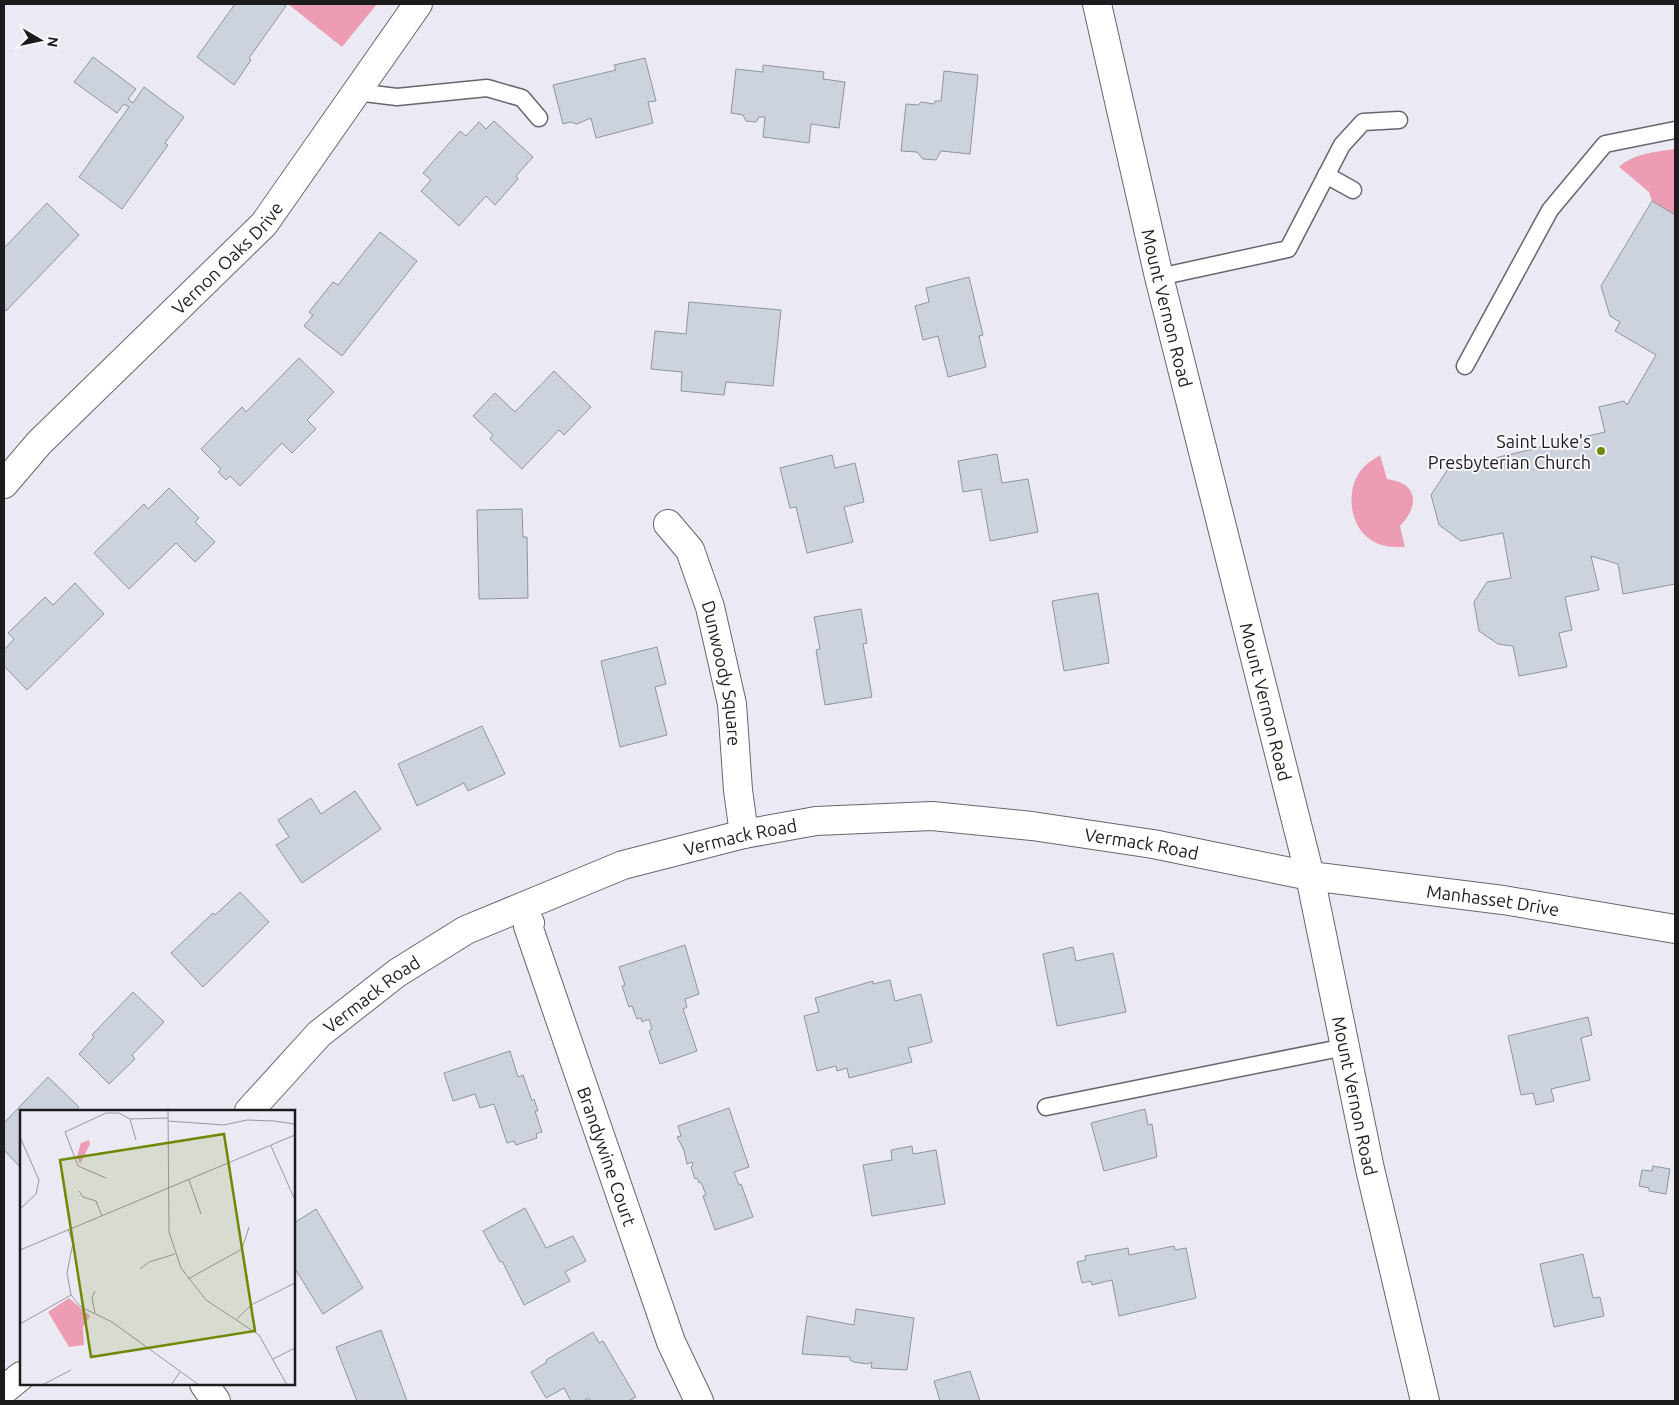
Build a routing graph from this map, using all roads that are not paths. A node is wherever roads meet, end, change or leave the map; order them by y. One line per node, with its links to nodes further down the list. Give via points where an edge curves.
1 (418, 4): 3 (street, Vernon Oaks Drive)
2 (1096, 4): 9 (street, Mount Vernon Road)
3 (356, 92): 4 (lane, via 397,97 487,88 522,98); 11 (street, Vernon Oaks Drive, via 264,224 39,443)
4 (539, 118)
5 (1398, 120): 7 (lane, via 1364,122 1342,145)
6 (1675, 130): 10 (lane, via 1605,144 1550,210)
7 (1326, 175): 8 (lane); 9 (lane, via 1288,248)
8 (1353, 190)
9 (1159, 277): 14 (street, Mount Vernon Road)
10 (1465, 366)
11 (4, 484)
12 (668, 524): 13 (street, Dunwoody Square, via 690,550 710,607 732,704)
13 (744, 834): 14 (street, Vermack Road, via 816,821 932,816 1032,826 1153,844); 15 (street, Vermack Road, via 623,865)
14 (1310, 876): 16 (street, Manhasset Drive, via 1503,900); 17 (street, Mount Vernon Road)
15 (522, 908): 19 (street, Vermack Road, via 466,930 397,973 319,1034); 24 (street, Brandywine Court, via 530,923 528,926 671,1342)
16 (1675, 929)
17 (1345, 1047): 18 (lane); 25 (street, Mount Vernon Road)
18 (1046, 1108)
19 (250, 1110)
20 (20, 1377): 22 (street)
21 (205, 1385): 23 (street)
22 (4, 1390)
23 (216, 1401)
24 (699, 1401)
25 (1425, 1401)

